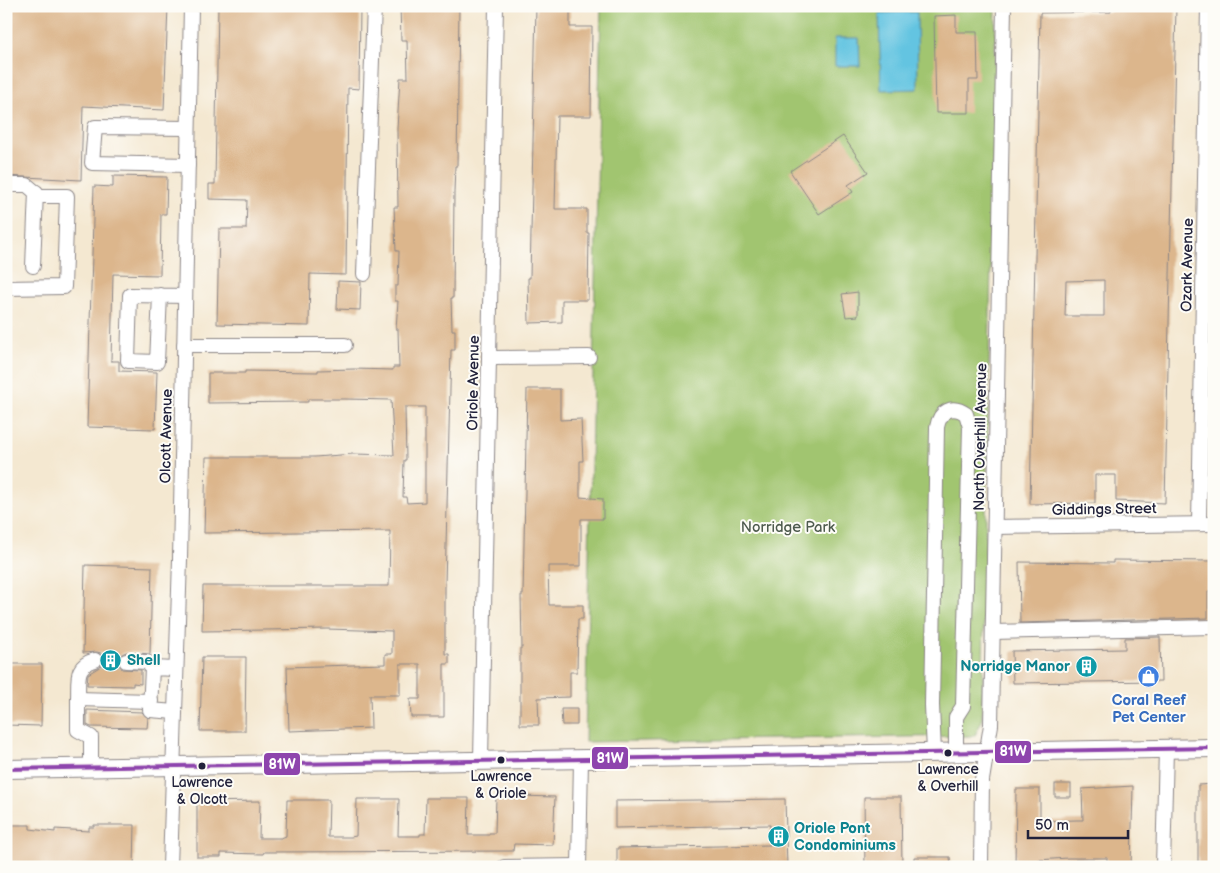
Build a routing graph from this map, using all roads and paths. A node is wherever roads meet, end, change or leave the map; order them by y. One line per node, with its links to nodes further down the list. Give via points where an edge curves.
1 (191, 6): 6 (street, Olcott Avenue)
2 (374, 6): 11 (street)
3 (496, 6): 18 (street, Oriole Avenue)
4 (1004, 6): 21 (street, North Overhill Avenue)
5 (1208, 6): 19 (street, Ozark Avenue)
6 (188, 128): 7 (street, Olcott Avenue); 7 (street, via 95,127 92,163)
7 (188, 165): 14 (street, Olcott Avenue)
8 (6, 185): 9 (street, via 27,185)
9 (36, 192): 10 (street); 12 (street, via 40,196 67,196 64,286)
10 (34, 266)
11 (364, 274)
12 (6, 288)
13 (160, 295): 13 (street, via 130,294 128,361 157,362); 14 (street)
14 (185, 296): 16 (street, Olcott Avenue)
15 (344, 344): 16 (street)
16 (184, 346): 27 (street, Olcott Avenue)
17 (589, 357): 18 (street)
18 (490, 358): 37 (street, Oriole Avenue)
19 (1200, 524): 20 (street, Giddings Street); 21 (street, Giddings Street)
20 (1214, 524)
21 (995, 527): 23 (street, North Overhill Avenue)
22 (1214, 627): 23 (street)
23 (993, 632): 33 (street, North Overhill Avenue, via 991,725)
24 (95, 660): 28 (street, via 83,663 80,668)
25 (126, 661): 26 (street, via 147,662)
26 (152, 668): 27 (street); 29 (street)
27 (176, 669): 30 (street, Olcott Avenue)
28 (78, 699): 29 (street); 39 (street, via 78,730 91,737)
29 (151, 701): 30 (street, via 150,710)
30 (175, 712): 38 (street, Olcott Avenue)
31 (1214, 748): 32 (main road)
32 (1166, 749): 33 (main road); 45 (street)
33 (987, 752): 35 (main road); 44 (street, North Overhill Avenue, via 982,780)
34 (934, 753): 35 (main road); 35 (street, via 937,427 941,414 954,409 966,414 970,427 963,706 956,717); 36 (main road)
35 (956, 753)
36 (581, 758): 37 (main road); 41 (street)
37 (481, 760): 38 (main road)
38 (173, 767): 39 (main road); 42 (street, Olcott Avenue)
39 (91, 768): 40 (main road)
40 (6, 769)
41 (579, 866): 43 (street)
42 (170, 867)
43 (504, 867)
44 (981, 867)
45 (1163, 867)

